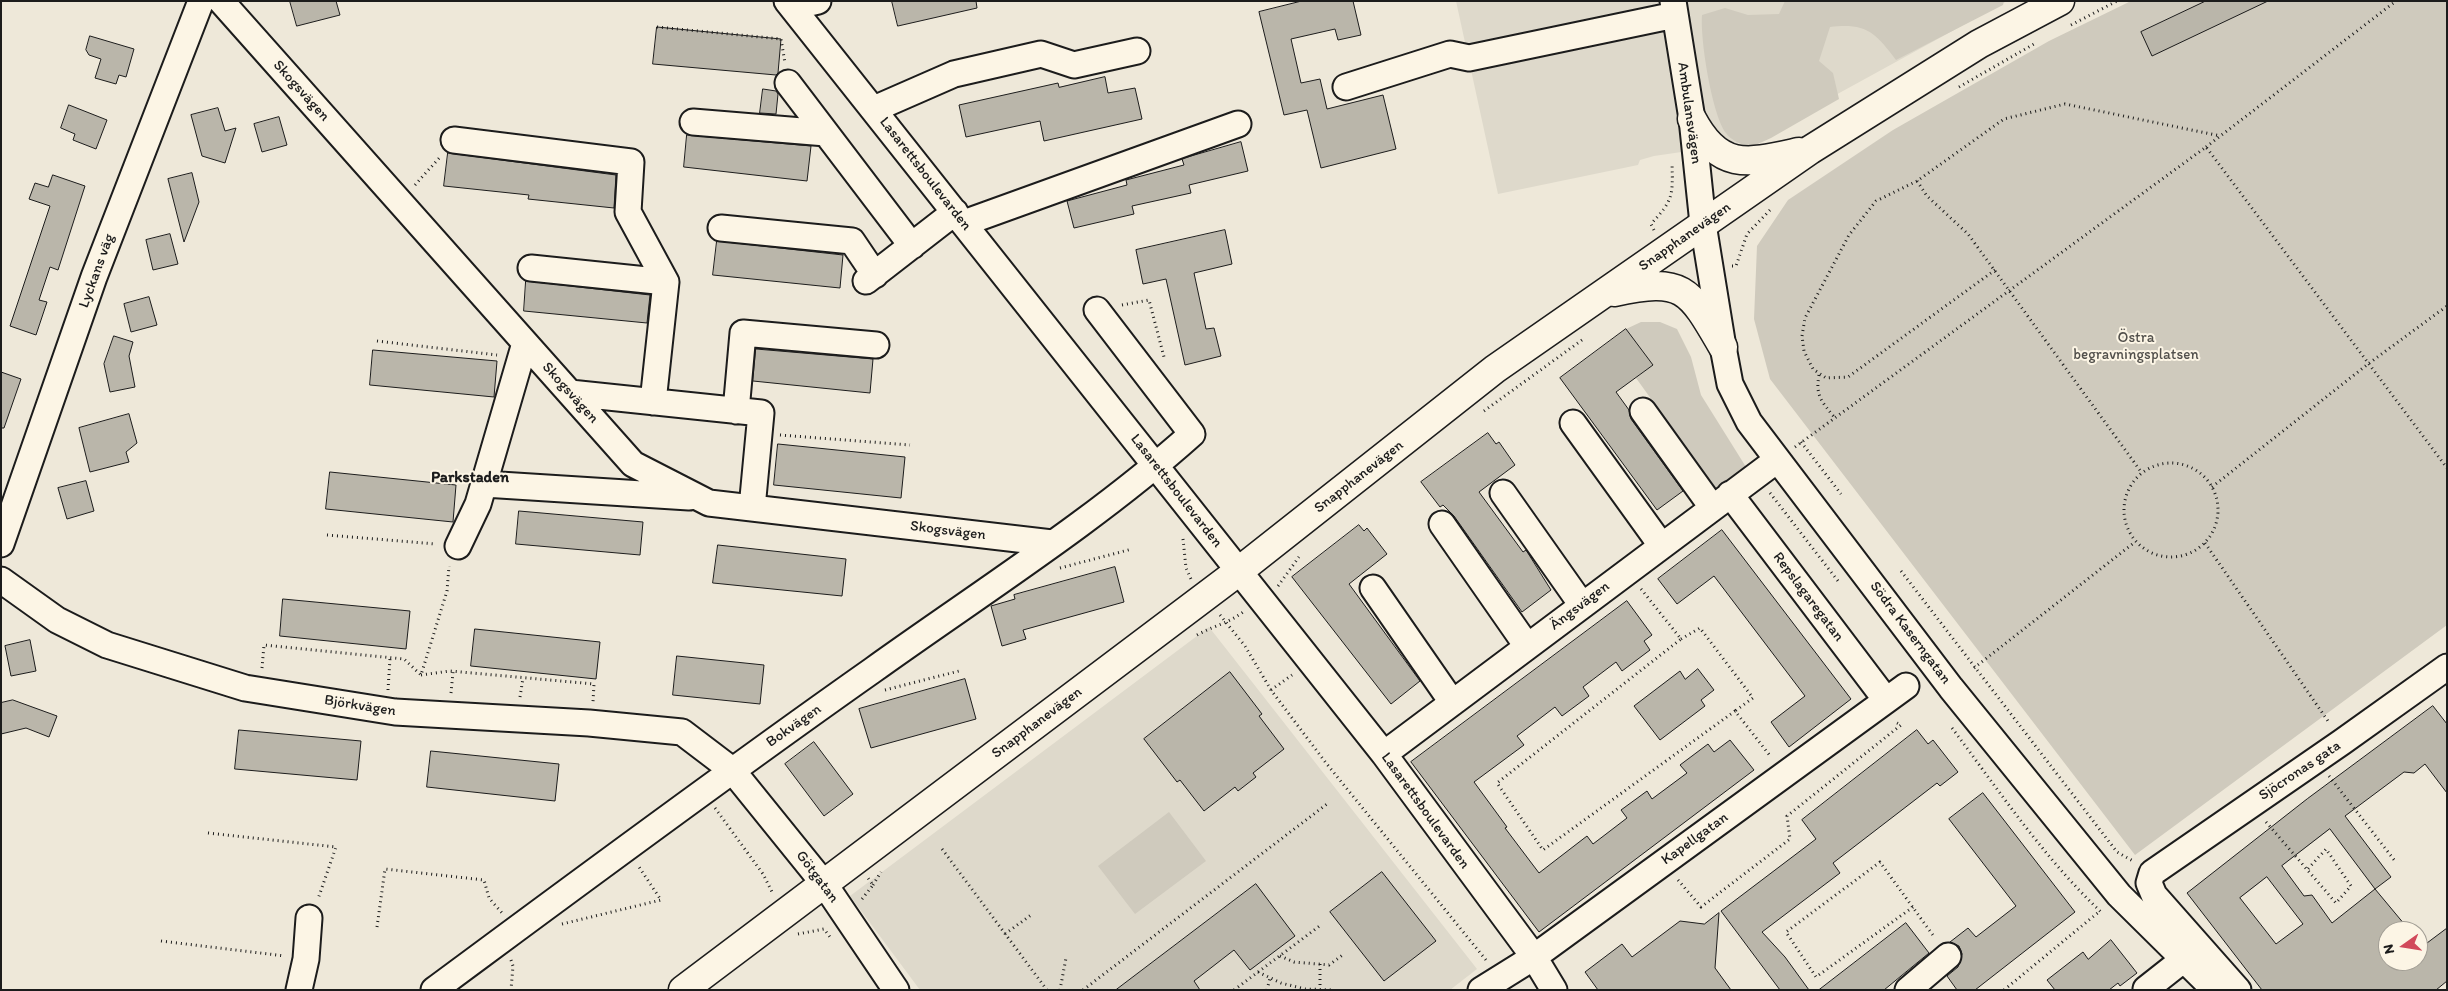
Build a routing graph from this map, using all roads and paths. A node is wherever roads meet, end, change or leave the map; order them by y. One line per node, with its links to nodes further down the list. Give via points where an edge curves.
1 (818, 1): 5 (street)
2 (2117, 1): 7 (path)
3 (2396, 1): 19 (path)
4 (219, 2): 25 (street, Skogsvägen); 72 (street, Lyckans väg, via 94,277)
5 (790, 4): 14 (street, Lasarettsboulevarden)
6 (1674, 8): 12 (street, via 1469,58 1450,54); 15 (street, Ambulansvägen)
7 (2064, 14): 22 (main road, Snapphanevägen, via 1979,44)
8 (657, 27): 11 (path, via 781,39)
9 (2035, 44): 13 (path)
10 (1136, 50): 14 (street, via 1074,66 1041,54 954,74)
11 (788, 83): 18 (street)
12 (1346, 87)
13 (1958, 88)
14 (874, 109): 27 (street, Lasarettsboulevarden)
15 (1692, 119): 22 (main road, via 1710,147 1732,159 1751,162); 28 (street, Ambulansvägen)
16 (694, 122): 18 (street)
17 (1238, 124): 27 (street)
18 (826, 132): 30 (street)
19 (2221, 136): 21 (path); 24 (path, via 2065,104 2004,119)
20 (454, 140): 25 (path); 35 (street, via 631,162 628,212)
21 (2206, 147): 36 (path); 44 (path)
22 (1810, 150): 28 (main road, Snapphanevägen)
23 (1672, 161): 31 (path, via 1673,185 1669,205 1650,224)
24 (1917, 181): 34 (path, via 1927,196 1968,234); 46 (path, via 1876,201 1849,235 1805,318 1804,351)
25 (400, 202): 43 (street, Skogsvägen)
26 (1773, 207): 33 (path, via 1746,234 1736,266)
27 (960, 218): 30 (street); 57 (street, Lasarettsboulevarden)
28 (1703, 224): 31 (main road, Snapphanevägen); 33 (street, Södra Kaserngatan)
29 (720, 228): 30 (street, via 852,241 870,278)
30 (912, 246)
31 (1666, 251): 37 (main road, Snapphanevägen)
32 (531, 268): 35 (street)
33 (1711, 268): 42 (street, Södra Kaserngatan)
34 (1995, 270): 36 (path); 46 (path, via 1848,378)
35 (666, 282): 48 (street)
36 (2011, 290): 51 (path); 59 (path)
37 (1602, 295): 42 (main road, via 1650,285 1675,288 1694,300); 77 (main road, Snapphanevägen, via 1495,369)
38 (2447, 306): 44 (path)
39 (1097, 310): 45 (path, via 1149,300); 57 (street, Bokvägen, via 1192,434)
40 (376, 341): 43 (path)
41 (876, 345): 49 (street, via 743,333)
42 (1722, 347): 56 (street, Södra Kaserngatan, via 1730,384 1749,422)
43 (522, 350): 47 (street, Skogsvägen); 60 (street)
44 (2368, 364): 58 (path); 61 (path)
45 (1166, 365)
46 (1819, 375): 51 (path, via 1816,388)
47 (570, 393): 48 (street); 64 (street, Skogsvägen, via 633,464)
48 (653, 402): 49 (street)
49 (736, 411): 53 (street, via 761,413)
50 (1643, 412): 65 (street, Repslagaregatan)
51 (1834, 418): 54 (path)
52 (1573, 423): 74 (street)
53 (759, 433): 55 (path); 66 (street)
54 (1801, 442): 56 (path); 63 (path)
55 (910, 445)
56 (1777, 460): 65 (street, Ängsvägen); 113 (street, Södra Kaserngatan, via 1951,688)
57 (1156, 466): 70 (street, Bokvägen); 77 (street, Lasarettsboulevarden)
58 (2447, 468)
59 (2142, 473): 61 (path, via 2156,465 2180,464 2202,474); 69 (path, via 2131,484 2123,514)
60 (484, 484): 64 (street); 73 (street, via 478,504)
61 (2212, 487): 71 (path, via 2218,516)
62 (1503, 493): 83 (street)
63 (1841, 494)
64 (699, 497): 66 (street, Skogsvägen, via 709,503)
65 (1721, 500): 74 (street, Ängsvägen); 94 (street, Repslagaregatan)
66 (752, 508): 70 (street, Skogsvägen)
67 (1442, 524): 85 (street)
68 (327, 535): 73 (path)
69 (2135, 542): 71 (path, via 2151,554 2170,558 2189,554); 88 (path)
70 (1052, 543): 101 (street, Bokvägen)
71 (2205, 543): 98 (path)
72 (1, 544)
73 (455, 545): 90 (path, via 447,590)
74 (1662, 545): 78 (street, Ängsvägen)
75 (1132, 549): 76 (path)
76 (1055, 569)
77 (1239, 571): 82 (main road, Snapphanevägen); 99 (street, Lasarettsboulevarden)
78 (1627, 571): 83 (street, Ängsvägen); 84 (path)
79 (1901, 571): 88 (path)
80 (1, 580): 92 (street, Björkvägen, via 57,620 106,645)
81 (1373, 588): 95 (street)
82 (1206, 595): 112 (main road, Snapphanevägen); 133 (path, via 1245,646 1270,690)
83 (1582, 605): 85 (street, Ängsvägen)
84 (1682, 640): 97 (path, via 1700,628 1753,698); 97 (path, via 1496,783 1543,850)
85 (1527, 646): 95 (street, Ängsvägen)
86 (390, 658): 90 (path, via 404,659); 92 (path, via 264,645); 96 (path)
87 (2447, 667): 98 (street, Sjöcronas gata)
88 (1974, 668): 111 (path, via 2117,852)
89 (960, 671): 93 (path)
90 (421, 675): 91 (path, via 450,671)
91 (594, 684)
92 (260, 690): 96 (street, Björkvägen)
93 (884, 691)
94 (1888, 699): 102 (street, Kapellgatan); 109 (path, via 1902,725 1787,816 1790,839 1701,907)
95 (1452, 702): 99 (street, Ängsvägen)
96 (386, 711): 101 (street, Björkvägen, via 682,732)
97 (1735, 711): 102 (path)
98 (2342, 742): 100 (street, Sjöcronas gata)
99 (1384, 754): 127 (street, Lasarettsboulevarden)
100 (2317, 760): 104 (street, Sjöcronas gata); 108 (path)
101 (732, 770): 106 (street, Bokvägen); 112 (street, Götgatan)
102 (1784, 774): 109 (street, Kapellgatan)
103 (1327, 804): 141 (path)
104 (2250, 805): 110 (path); 111 (street, Sjöcronas gata)
105 (208, 833): 116 (path, via 336,847)
106 (626, 848): 117 (path, via 661,900); 120 (street, Bokvägen)
107 (942, 849): 121 (path)
108 (2395, 861)
109 (1664, 862): 127 (street, Kapellgatan)
110 (2307, 870): 110 (path, via 2336,903 2351,886 2326,849)
111 (2152, 873): 123 (street, Södra Kaserngatan, via 2149,883 2154,896)
112 (825, 885): 137 (main road, Snapphanevägen); 138 (street, Götgatan)
113 (2119, 896): 123 (street, Södra Kaserngatan); 148 (path)
114 (1913, 907): 114 (path, via 1880,862 1786,932 1816,977); 126 (path)
115 (1031, 916): 121 (path)
116 (310, 918): 129 (street)
117 (559, 925)
118 (1321, 925): 125 (path)
119 (377, 927): 120 (path, via 384,869 484,880 489,898)
120 (510, 934): 135 (street, Bokvägen); 136 (path)
121 (1005, 934): 139 (path)
122 (160, 941): 129 (path)
123 (2192, 953): 149 (street); 150 (street, Södra Kaserngatan); 151 (street, Södra Kaserngatan)
124 (1344, 954): 130 (path, via 1330,965)
125 (1280, 956): 130 (path, via 1294,962); 131 (path)
126 (1948, 956): 147 (street)
127 (1534, 957): 133 (street, Kapellgatan); 146 (street, Lasarettsboulevarden)
128 (1066, 958): 140 (path)
129 (306, 959): 134 (street)
130 (1320, 964): 144 (path)
131 (1258, 972): 132 (path); 142 (path)
132 (1270, 978): 143 (path); 144 (path, via 1305,990)
133 (1490, 984)
134 (299, 990)
135 (434, 990)
136 (511, 990)
137 (683, 990)
138 (896, 990)
139 (1047, 990)
140 (1060, 990)
141 (1083, 990)
142 (1234, 990)
143 (1267, 990)
144 (1320, 990): 145 (path)
145 (1334, 990)
146 (1554, 990)
147 (1908, 990)
148 (2004, 990)
149 (2146, 990)
150 (2215, 990)
151 (2238, 990)

